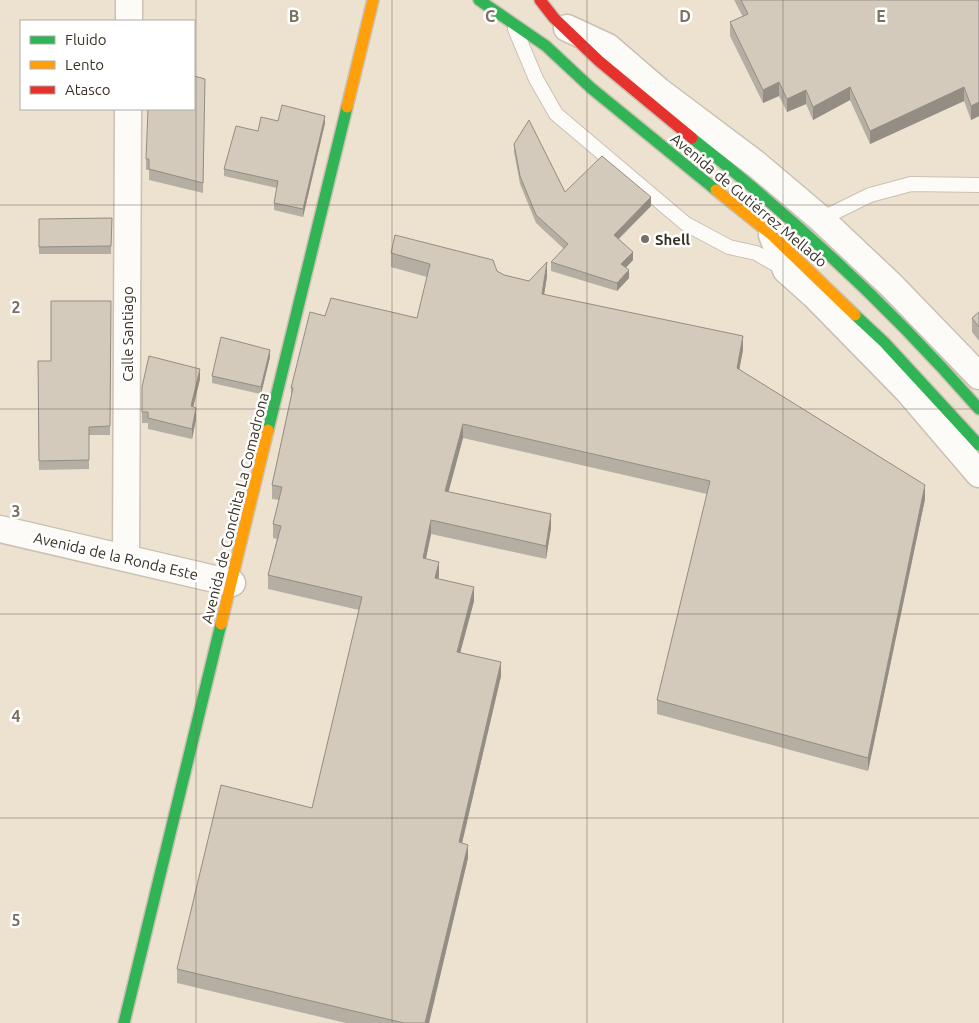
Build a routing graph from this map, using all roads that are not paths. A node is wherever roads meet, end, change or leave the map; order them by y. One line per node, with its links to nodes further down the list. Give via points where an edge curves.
1 (129, 0): 5 (street)
2 (373, 0): 19 (main road, Avenida de Conchita La Comadrona)
3 (479, 0): 6 (main road, Avenida de Gutiérrez Mellado)
4 (540, 0): 7 (main road, Avenida de Gutiérrez Mellado)
5 (129, 20)
6 (512, 22): 11 (main road, Avenida de Gutiérrez Mellado, via 546,46 606,100); 12 (lane, via 536,79 556,114 686,224 729,247 756,253)
7 (560, 24): 10 (street, via 608,47); 14 (main road, Avenida de Gutiérrez Mellado, via 607,70 736,173 828,254 901,325)
8 (128, 110): 18 (street, Calle Santiago)
9 (979, 186): 10 (lane, via 911,184 870,195)
10 (821, 219): 13 (street, via 892,286)
11 (772, 235): 12 (street); 15 (main road, Avenida de Gutiérrez Mellado, via 884,342)
12 (786, 270): 16 (street, via 908,391)
13 (979, 376)
14 (979, 409)
15 (979, 445)
16 (979, 474)
17 (0, 530): 18 (street, Avenida de la Ronda Este)
18 (126, 558): 19 (street, Avenida de la Ronda Este)
19 (232, 583): 20 (main road, Avenida de Conchita La Comadrona)
20 (124, 1023)

